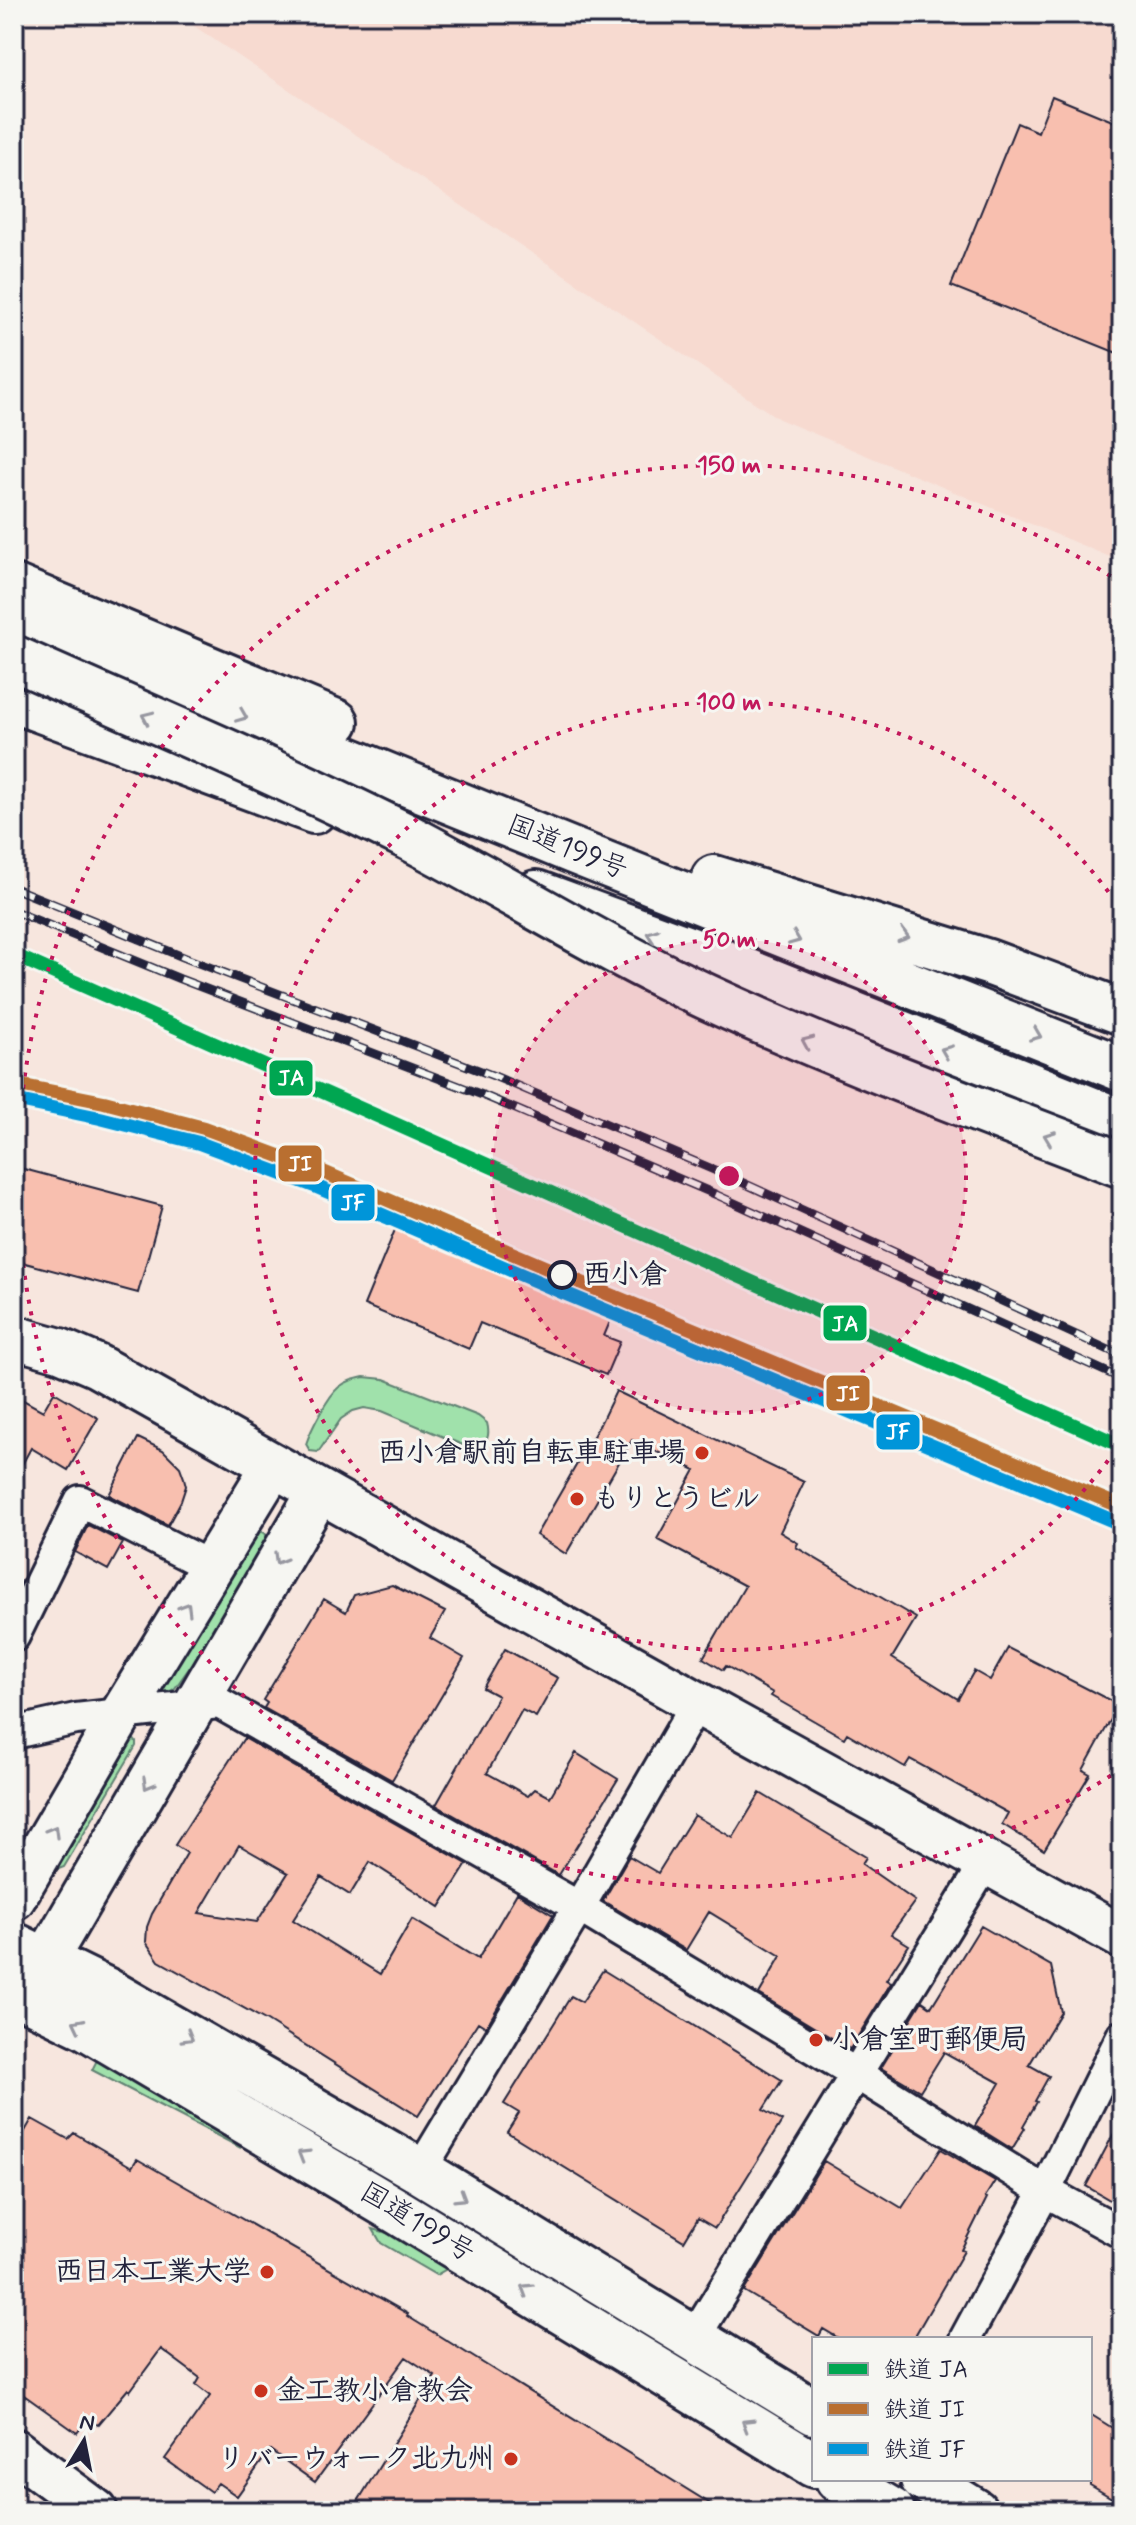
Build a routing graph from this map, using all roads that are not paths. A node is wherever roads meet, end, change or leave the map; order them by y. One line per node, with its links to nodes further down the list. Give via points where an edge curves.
1 (14, 556): 6 (highway)
2 (14, 587): 6 (highway)
3 (14, 624): 8 (highway, 国道199号, one-way to 8)
4 (14, 658): 10 (highway, one-way to 4, bridge, via 811,1045 704,996 316,792)
5 (14, 700): 9 (highway, 国道199号, one-way to 5, via 726,963)
6 (360, 732): 7 (highway, one-way to 7, via 699,873 988,962)
7 (1122, 1012)
8 (1122, 1069)
9 (1122, 1122)
10 (1122, 1165)
11 (14, 1337): 12 (street, via 97,1366)
12 (273, 1466): 13 (street); 14 (street)
13 (319, 1492): 16 (street); 17 (street, one-way to 17)
14 (211, 1567): 15 (street, via 80,1501); 18 (street, one-way to 14)
15 (14, 1636)
16 (697, 1703): 20 (street); 22 (street)
17 (193, 1707): 18 (street); 22 (street, via 219,1703); 24 (street, one-way to 24)
18 (121, 1715): 19 (street); 21 (street, one-way to 18)
19 (14, 1733)
20 (987, 1861): 23 (street); 27 (street)
21 (14, 1898)
22 (579, 1907): 27 (street); 28 (street)
23 (1122, 1937)
24 (30, 1952): 28 (highway, 国道199号, one-way to 28, via 106,1990)
25 (14, 1992): 35 (highway, 国道199号, one-way to 25, via 86,2027)
26 (1122, 2036): 29 (street)
27 (855, 2073): 29 (street); 32 (street)
28 (420, 2171): 32 (highway, 国道199号, one-way to 32)
29 (1045, 2191): 30 (street); 31 (street)
30 (1122, 2233)
31 (966, 2337)
32 (694, 2338): 33 (highway, 国道199号)
33 (812, 2411)
34 (14, 2450): 39 (street)
35 (812, 2464)
36 (843, 2481): 38 (highway)
37 (926, 2481): 40 (highway)
38 (887, 2497)
39 (96, 2511)
40 (975, 2511)

